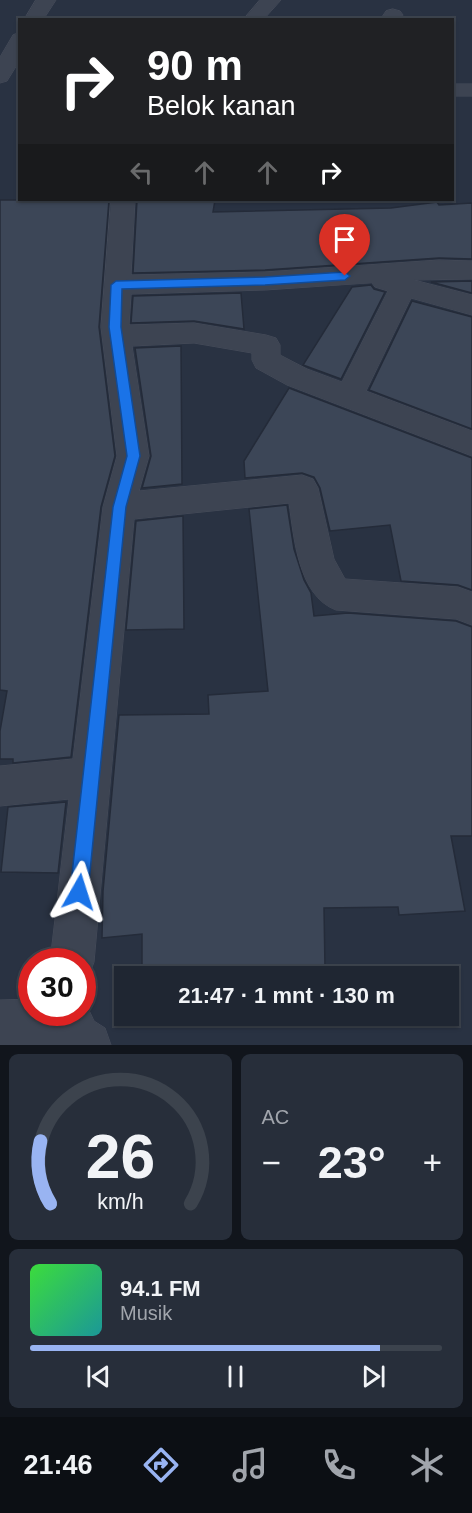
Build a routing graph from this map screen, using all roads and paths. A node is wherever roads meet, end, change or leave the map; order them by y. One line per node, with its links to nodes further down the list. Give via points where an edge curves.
1 (46, 0): 3 (street)
2 (271, 0): 4 (street)
3 (34, 18)
4 (254, 18)
5 (13, 44): 6 (street)
6 (0, 77)
7 (454, 90): 8 (street)
8 (472, 90)
9 (123, 201): 12 (street)
10 (472, 270): 11 (street)
11 (365, 275): 12 (street); 13 (street)
12 (116, 285): 15 (street)
13 (403, 286): 14 (street); 16 (street)
14 (472, 305)
15 (116, 336): 16 (street, via 194,333 266,345 266,360); 18 (street, via 133,456)
16 (349, 397): 17 (street)
17 (472, 444)
18 (119, 507): 19 (street, via 302,488 319,570 336,594 458,603); 20 (street)
19 (472, 609)
20 (91, 777): 21 (street); 22 (street)
21 (0, 786)
22 (73, 948)
23 (0, 1023): 24 (street)
24 (76, 1027)

